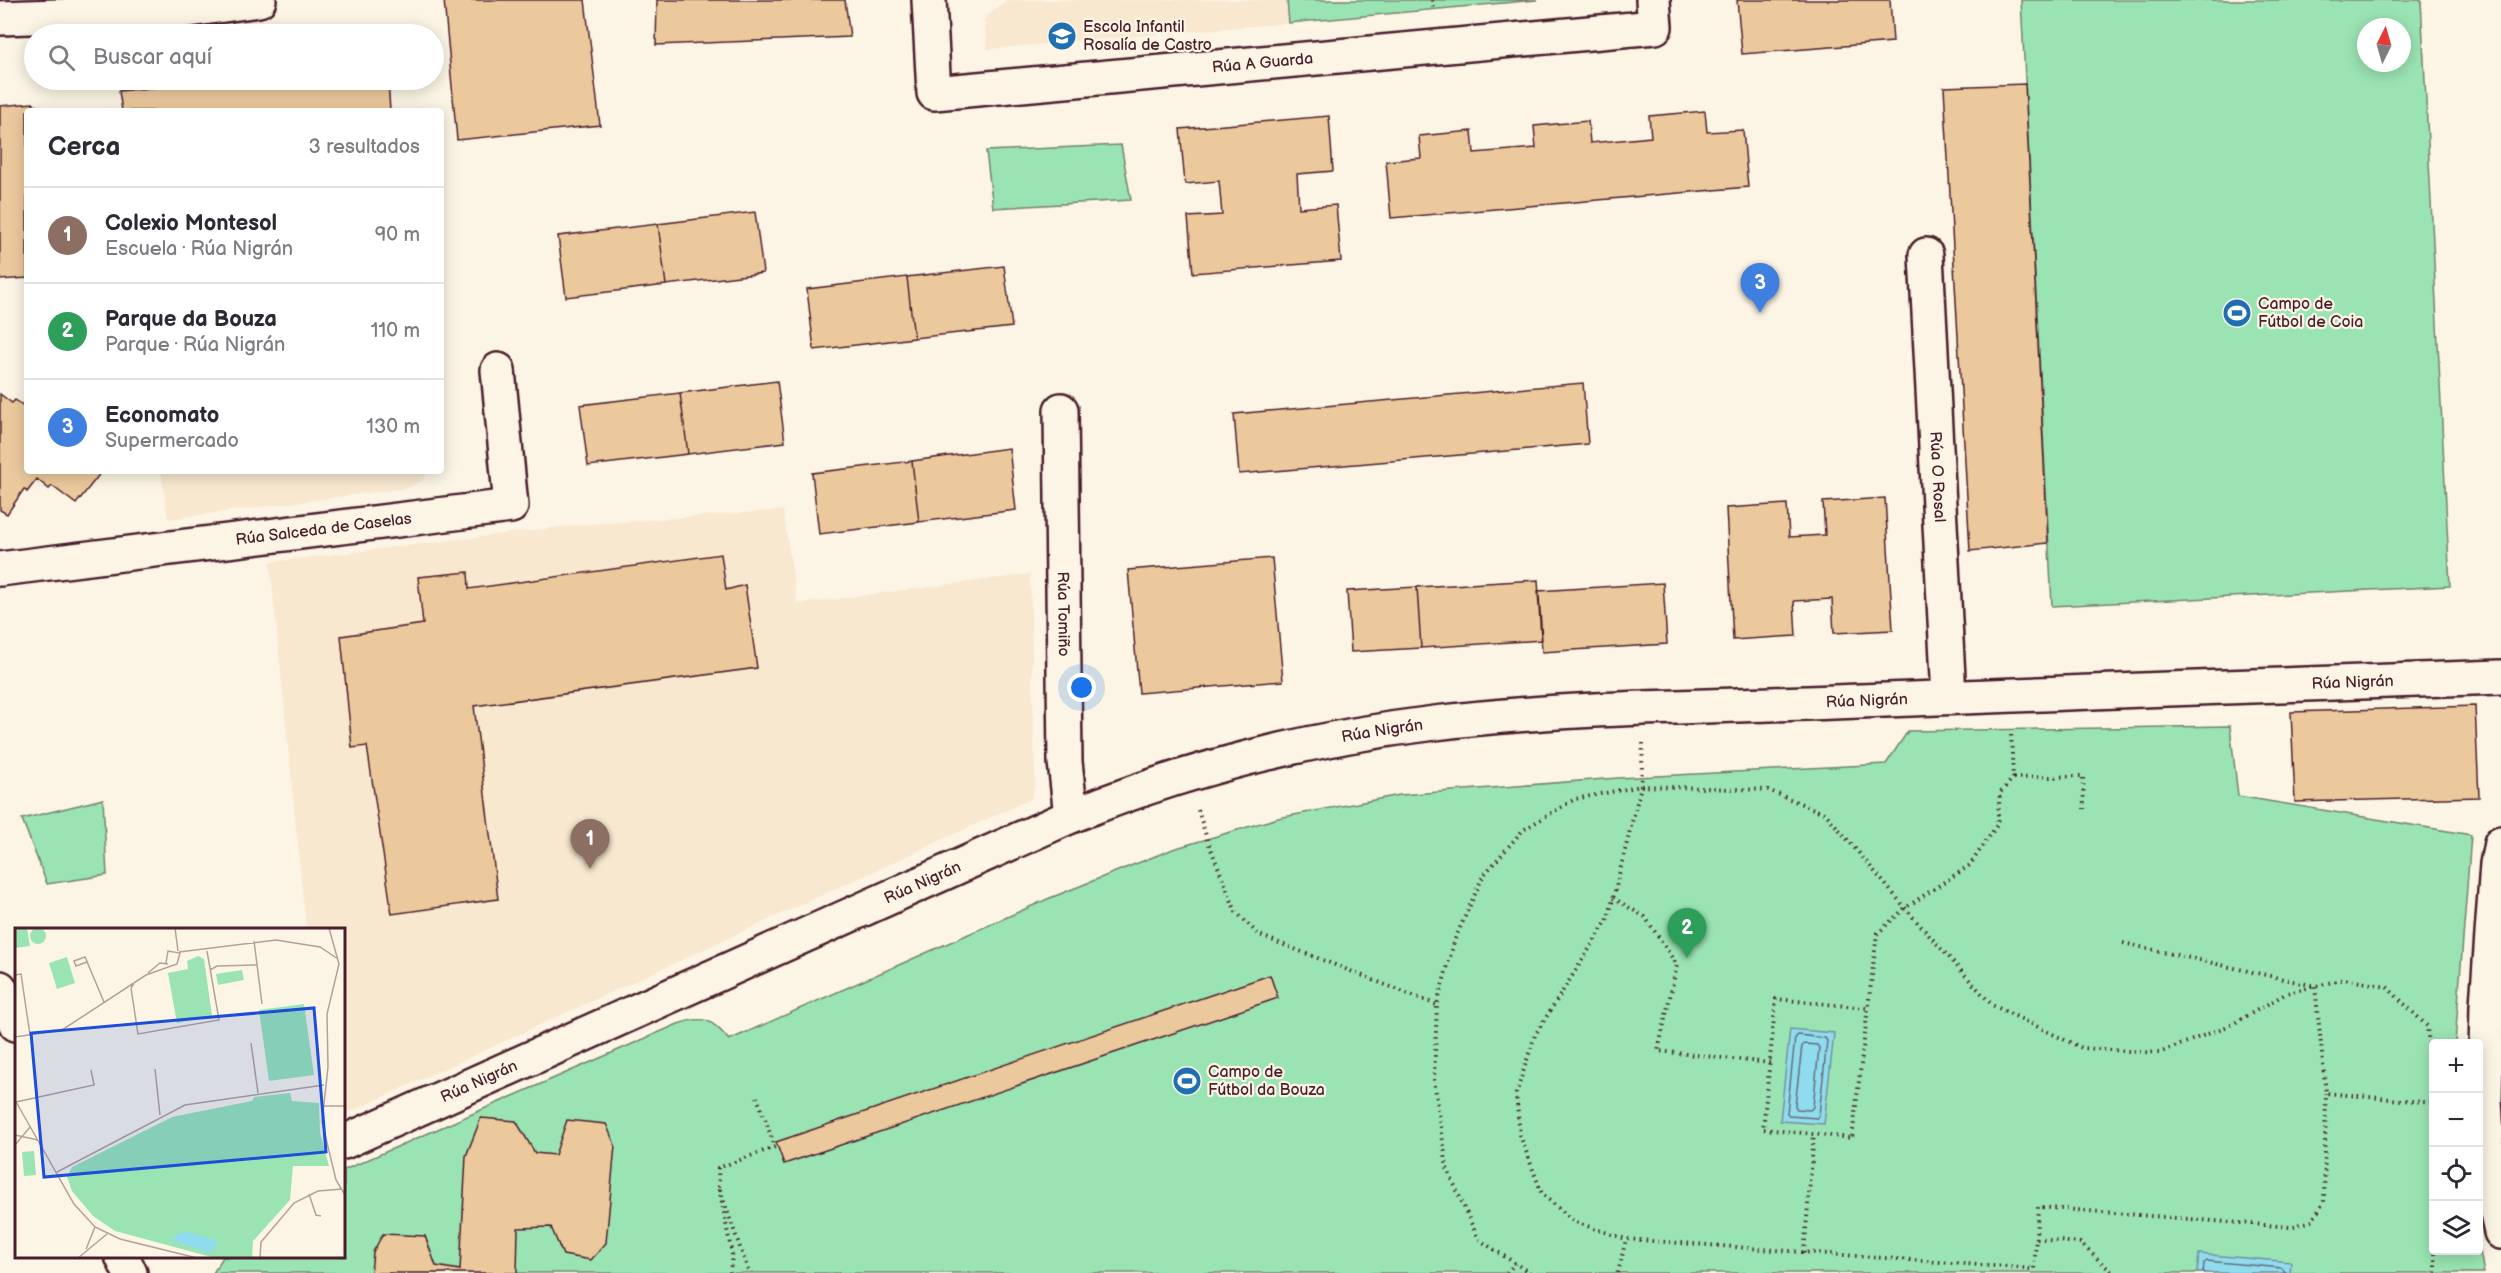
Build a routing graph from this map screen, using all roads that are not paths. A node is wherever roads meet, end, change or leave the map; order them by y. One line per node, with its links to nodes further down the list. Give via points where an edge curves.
1 (259, 0): 4 (street, via 175,12)
2 (929, 0): 3 (street, Rúa A Guarda, via 934,93 1655,27)
3 (1653, 0)
4 (0, 18)
5 (1926, 255): 10 (street, Rúa O Rosal)
6 (498, 370): 8 (street, Rúa Salceda de Caselas, via 511,506)
7 (1061, 410): 11 (street, Rúa Tomiño, via 1065,762)
8 (0, 569)
9 (2501, 677): 10 (street, Rúa Nigrán)
10 (1949, 697): 11 (street, Rúa Nigrán, via 1500,716 1366,733 1188,775)
11 (1071, 816): 15 (street, Rúa Nigrán)
12 (2500, 857): 16 (street, via 2487,1005 2485,1100 2489,1177)
13 (0, 988): 14 (street)
14 (15, 1022)
15 (345, 1142)
16 (2501, 1232)
17 (122, 1258): 18 (street)
18 (130, 1273)

